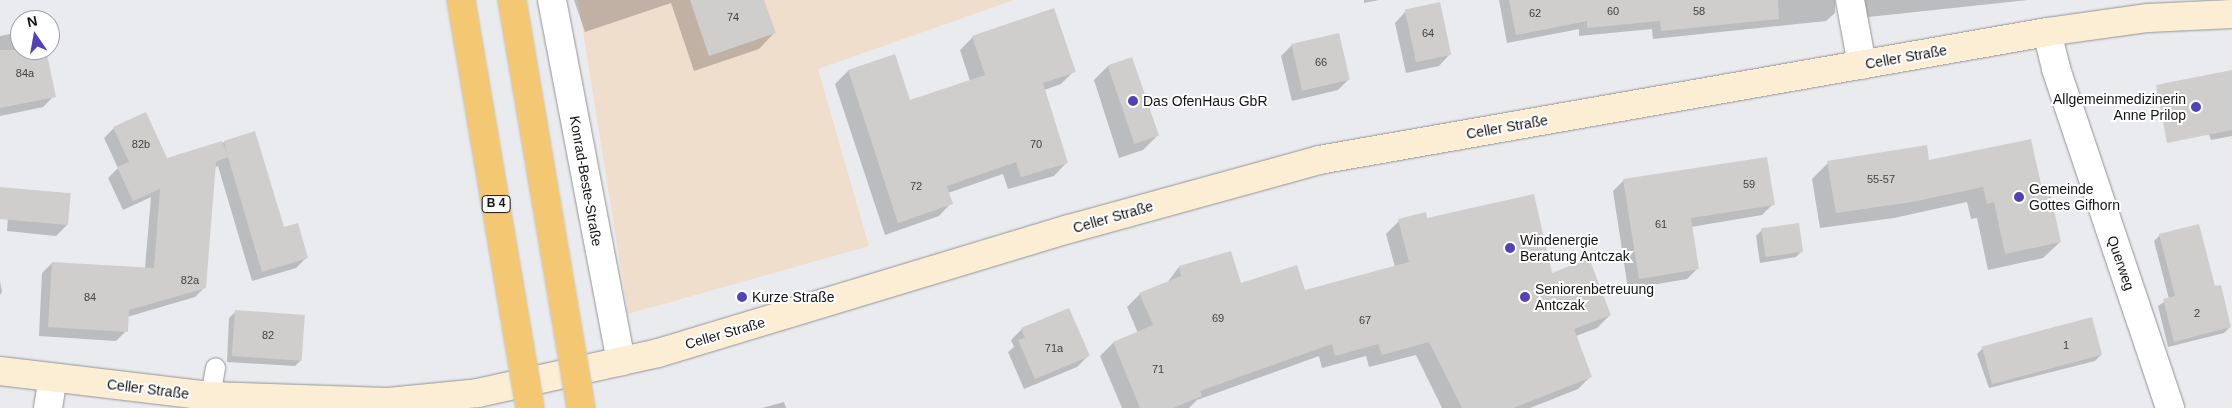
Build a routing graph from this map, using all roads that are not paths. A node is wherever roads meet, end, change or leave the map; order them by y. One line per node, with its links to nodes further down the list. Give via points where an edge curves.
1 (461, 0): 15 (highway, B 4, bridge)
2 (512, 0): 16 (highway, bridge)
3 (552, 0): 8 (street, Konrad-Beste-Straße)
4 (1850, 0): 7 (street)
5 (2232, 14): 6 (street, Celler Straße, via 2148,18)
6 (2047, 32): 7 (street, Celler Straße); 17 (street, Querweg, via 2056,69)
7 (1862, 65): 8 (street, Celler Straße, via 1319,160 1069,229 747,328)
8 (621, 361): 13 (street, Celler Straße)
9 (215, 367): 12 (lane)
10 (0, 371): 11 (street, Celler Straße)
11 (53, 378): 12 (street, Celler Straße); 14 (street)
12 (210, 396): 13 (street, Celler Straße, via 388,402)
13 (480, 400)
14 (48, 408)
15 (530, 408)
16 (581, 408)
17 (2170, 408)

